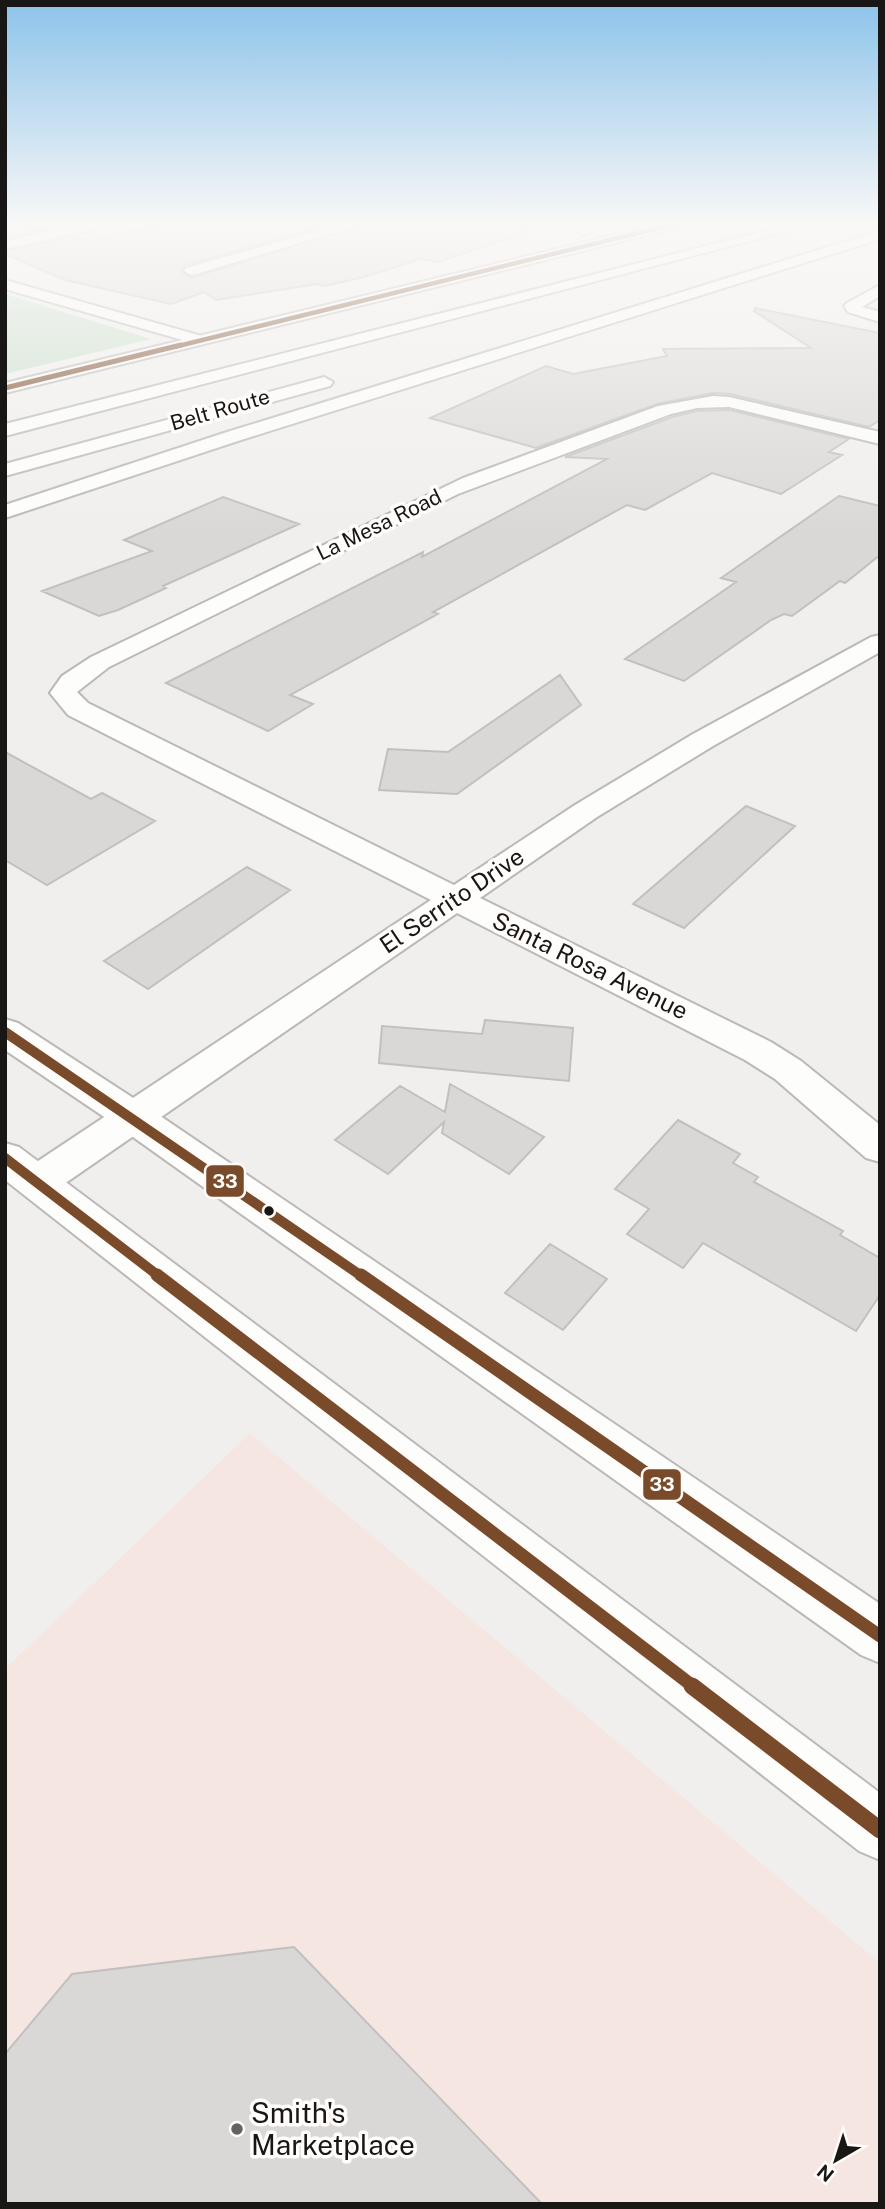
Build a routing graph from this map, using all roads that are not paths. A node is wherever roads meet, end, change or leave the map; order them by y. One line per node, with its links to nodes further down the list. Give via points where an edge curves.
1 (151, 326): 5 (main road)
2 (256, 326): 5 (main road)
3 (410, 326): 8 (main road, Belt Route)
4 (585, 326): 11 (main road)
5 (199, 340): 7 (main road)
6 (336, 378): 10 (main road, Belt Route)
7 (5, 388)
8 (5, 430)
9 (880, 438): 13 (main road, La Mesa Road, via 715,400 683,405 450,490 100,662)
10 (5, 470)
11 (5, 512)
12 (880, 642): 14 (main road, El Serrito Drive, via 655,768)
13 (62, 693): 14 (main road, Santa Rosa Avenue, via 78,709)
14 (455, 899): 16 (main road, El Serrito Drive); 17 (main road, Santa Rosa Avenue, via 758,1051 788,1070)
15 (5, 1032): 16 (main road)
16 (133, 1117): 18 (main road, El Serrito Drive); 19 (main road)
17 (880, 1147)
18 (21, 1170): 20 (main road)
19 (880, 1636)
20 (880, 1830)

